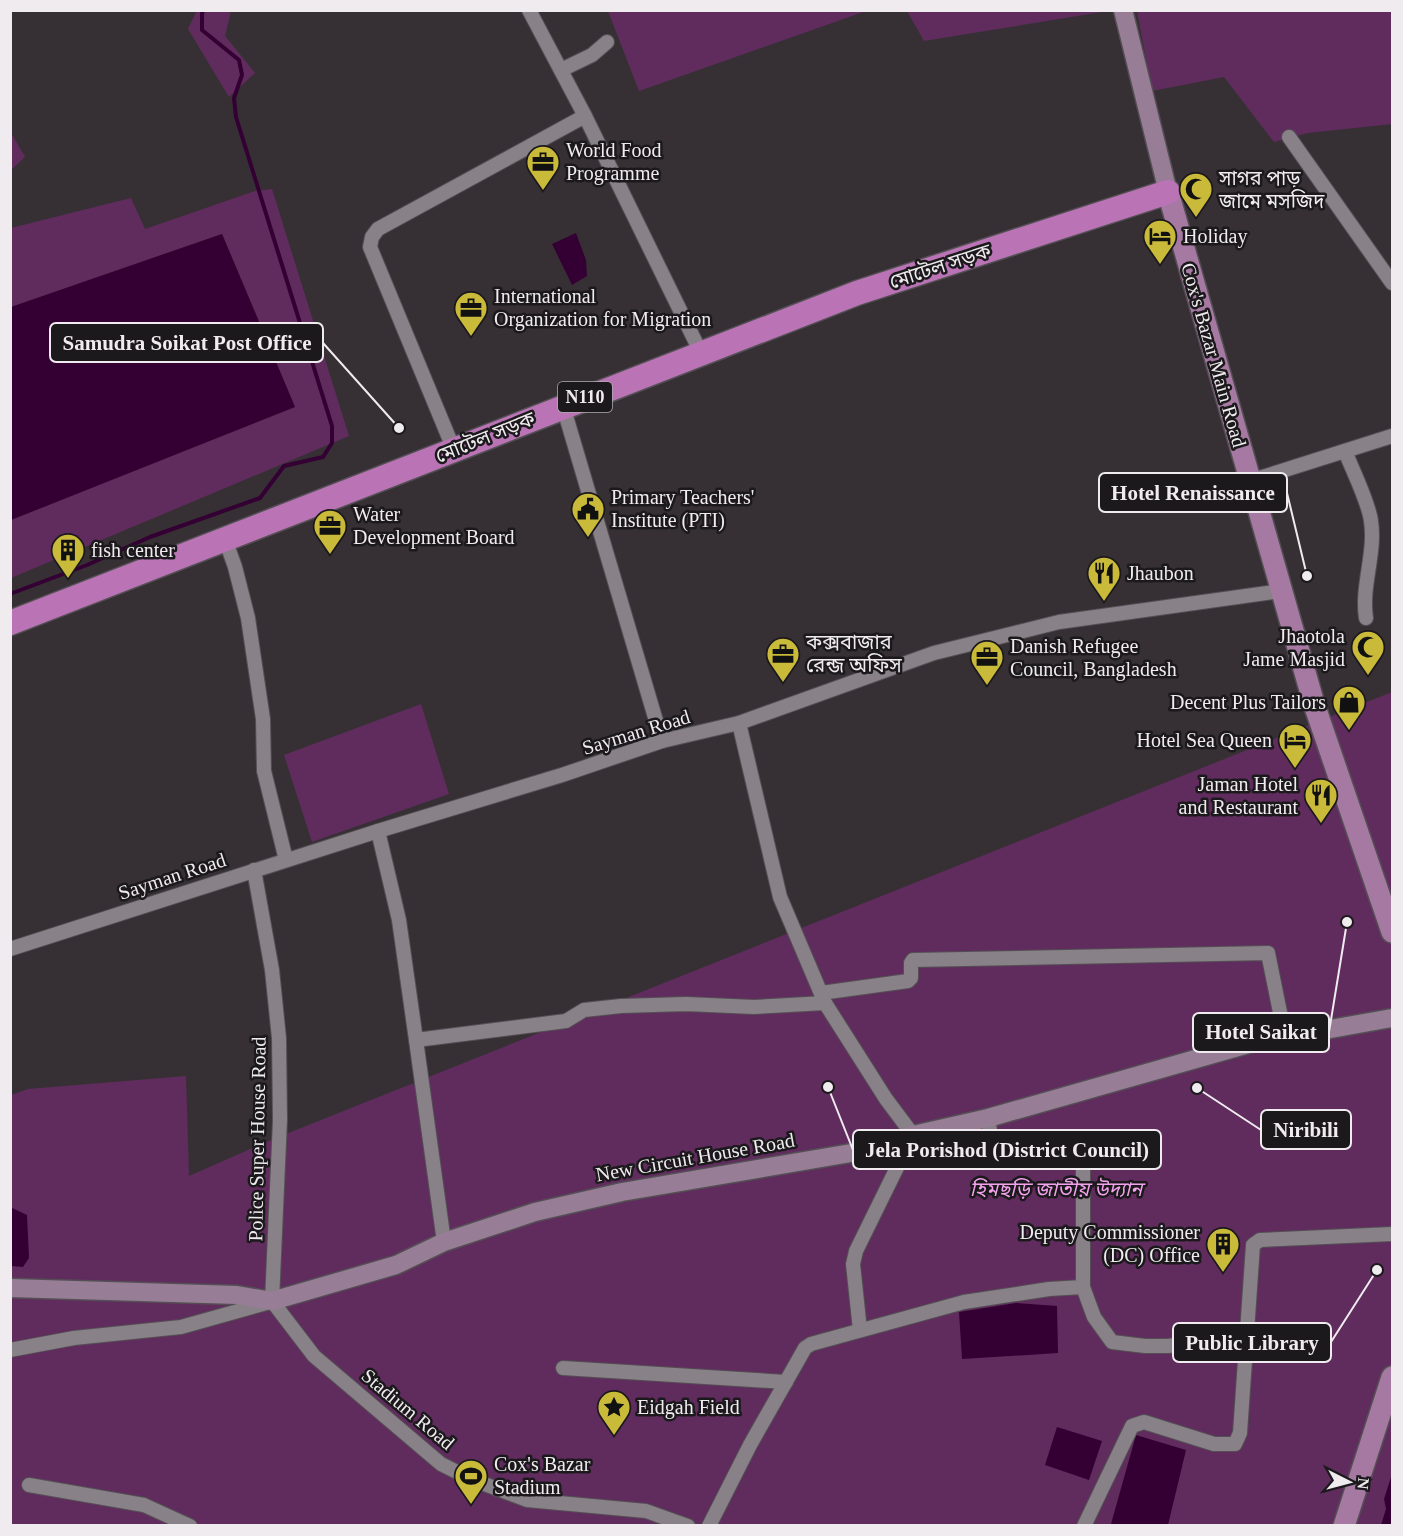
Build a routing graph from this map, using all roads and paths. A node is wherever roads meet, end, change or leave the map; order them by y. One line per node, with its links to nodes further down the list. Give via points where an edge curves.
1 (530, 10): 4 (street)
2 (1123, 10): 7 (street)
3 (607, 42): 4 (street, via 592,55)
4 (561, 70): 5 (street)
5 (585, 116): 9 (street); 12 (street, via 378,229 372,237 370,247)
6 (1289, 137): 8 (street)
7 (1168, 192): 9 (highway, মোটেল সড়ক / N110, via 856,293); 14 (main road, Cox's Bazar Main Road)
8 (1392, 283)
9 (701, 353): 10 (highway, মোটেল সড়ক / N110)
10 (563, 406): 12 (highway, মোটেল সড়ক / N110); 20 (street)
11 (1392, 436): 13 (street)
12 (453, 450): 15 (highway, মোটেল সড়ক / N110)
13 (1345, 451): 14 (street); 17 (street, via 1371,519 1363,601)
14 (1250, 481): 16 (main road, Cox's Bazar Main Road)
15 (225, 539): 18 (highway, মোটেল সড়ক / N110); 22 (street, via 248,618 263,719 264,771)
16 (1281, 591): 19 (street, Sayman Road, via 1059,622 945,650); 24 (main road, Cox's Bazar Main Road, via 1314,704)
17 (1365, 618)
18 (10, 623)
19 (739, 723): 20 (street, Sayman Road); 26 (street, via 780,897)
20 (662, 741): 21 (street, Sayman Road)
21 (378, 831): 22 (street, Sayman Road); 29 (street, via 399,920)
22 (286, 860): 23 (street, Sayman Road)
23 (254, 870): 25 (street, Sayman Road); 36 (street, Police Super House Road, via 272,970 279,1038 280,1120)
24 (1392, 930)
25 (10, 949)
26 (823, 998): 28 (street, via 908,981 914,960 1268,953); 29 (street, via 754,1007 621,1006 584,1010 566,1021); 31 (street, via 886,1099)
27 (1392, 1018): 28 (street, New Circuit House Road)
28 (1285, 1037): 30 (street, New Circuit House Road)
29 (416, 1040): 33 (street)
30 (988, 1118): 31 (street, New Circuit House Road); 34 (street, via 992,1143 1079,1148 1083,1152)
31 (914, 1135): 33 (street, New Circuit House Road, via 857,1152 611,1194 535,1212); 37 (street, via 856,1251 853,1264)
32 (1392, 1234): 38 (street, via 1260,1240 1253,1245)
33 (444, 1242): 36 (street, New Circuit House Road, via 396,1265)
34 (1083, 1287): 37 (street, via 964,1302); 38 (street, via 1094,1317 1112,1342 1168,1346)
35 (10, 1288): 36 (street, via 237,1295)
36 (272, 1301): 39 (street, New Circuit House Road, via 181,1327 74,1338); 45 (street, Stadium Road, via 314,1356 441,1464 527,1500 646,1511)
37 (860, 1330): 42 (street, via 805,1348)
38 (1248, 1336): 47 (street, via 1240,1433 1235,1444 1214,1444 1137,1423 1121,1447)
39 (10, 1350)
40 (563, 1368): 42 (street)
41 (1392, 1379): 48 (main road)
42 (786, 1382): 46 (street)
43 (28, 1485): 44 (street, via 144,1505)
44 (190, 1526)
45 (688, 1526)
46 (709, 1526)
47 (1084, 1526)
48 (1344, 1526)

